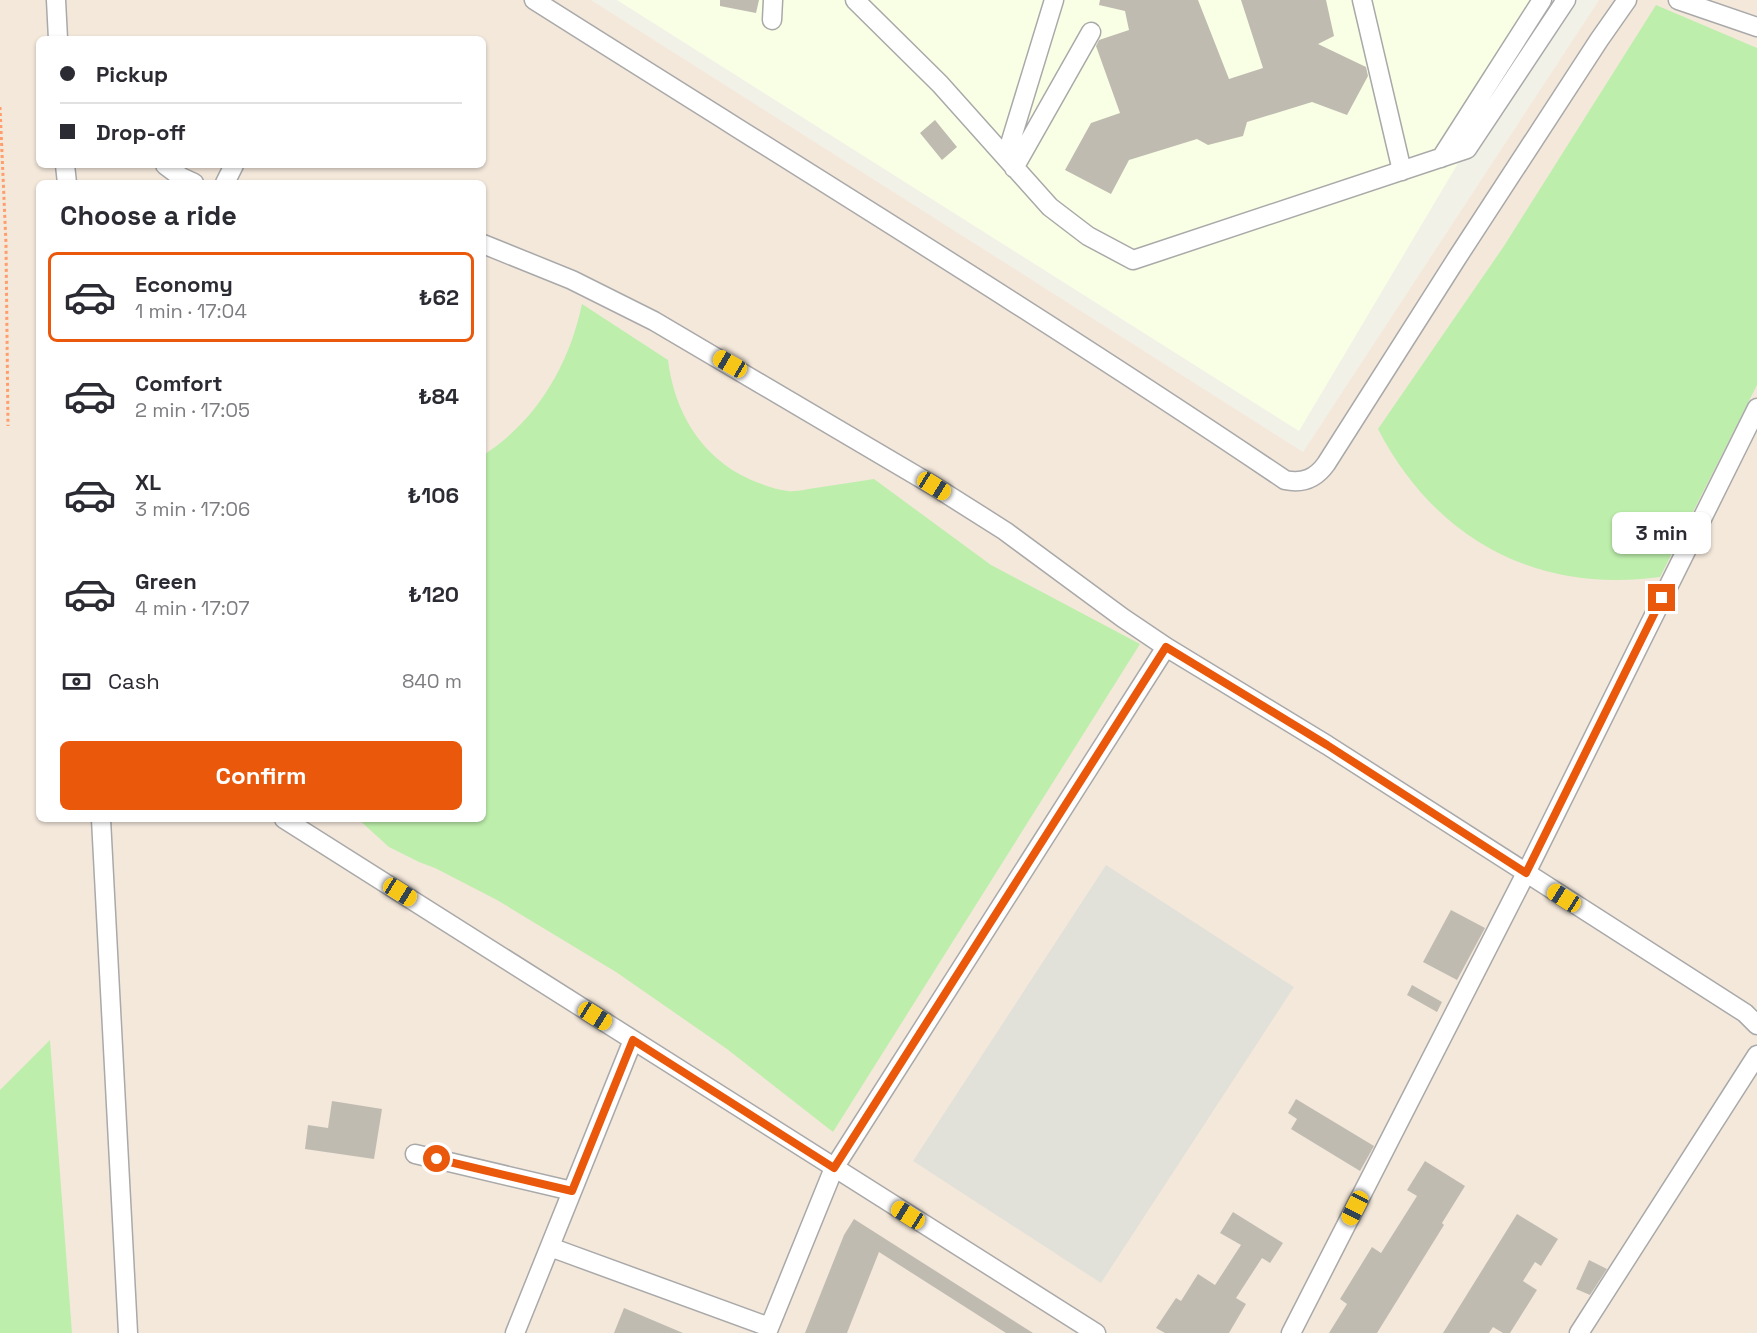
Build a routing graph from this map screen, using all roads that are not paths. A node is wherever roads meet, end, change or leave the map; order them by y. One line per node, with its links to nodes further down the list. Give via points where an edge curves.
1 (56, 0): 14 (street)
2 (534, 0): 9 (street, via 993,288 1292,482 1314,477 1326,464)
3 (773, 0): 11 (street)
4 (855, 0): 16 (street, via 940,84)
5 (1054, 0): 16 (street)
6 (1362, 0): 18 (street)
7 (1542, 0): 15 (street)
8 (1566, 0): 15 (street, via 1467,149)
9 (1627, 0)
10 (1678, 0): 12 (street)
11 (772, 20)
12 (1757, 27)
13 (1091, 32): 16 (street)
14 (58, 36)
15 (1441, 158): 18 (street)
16 (1010, 162): 18 (street, via 1067,221 1133,260)
17 (169, 168): 19 (street)
18 (1402, 171)
19 (188, 180)
20 (486, 245): 22 (street, via 573,280 730,364 970,508)
21 (1757, 408): 25 (street)
22 (1166, 647): 25 (street); 30 (street)
23 (101, 822): 34 (street)
24 (290, 822): 27 (street)
25 (1526, 873): 26 (street, via 1745,1013); 37 (street)
26 (1757, 1025)
27 (633, 1040): 30 (street); 31 (street)
28 (1757, 1055): 38 (street)
29 (415, 1154): 31 (street)
30 (834, 1168): 33 (street); 36 (street)
31 (572, 1191): 32 (street)
32 (550, 1247): 33 (street); 35 (street)
33 (768, 1330)
34 (128, 1333)
35 (514, 1333)
36 (1096, 1333)
37 (1292, 1333)
38 (1579, 1333)

